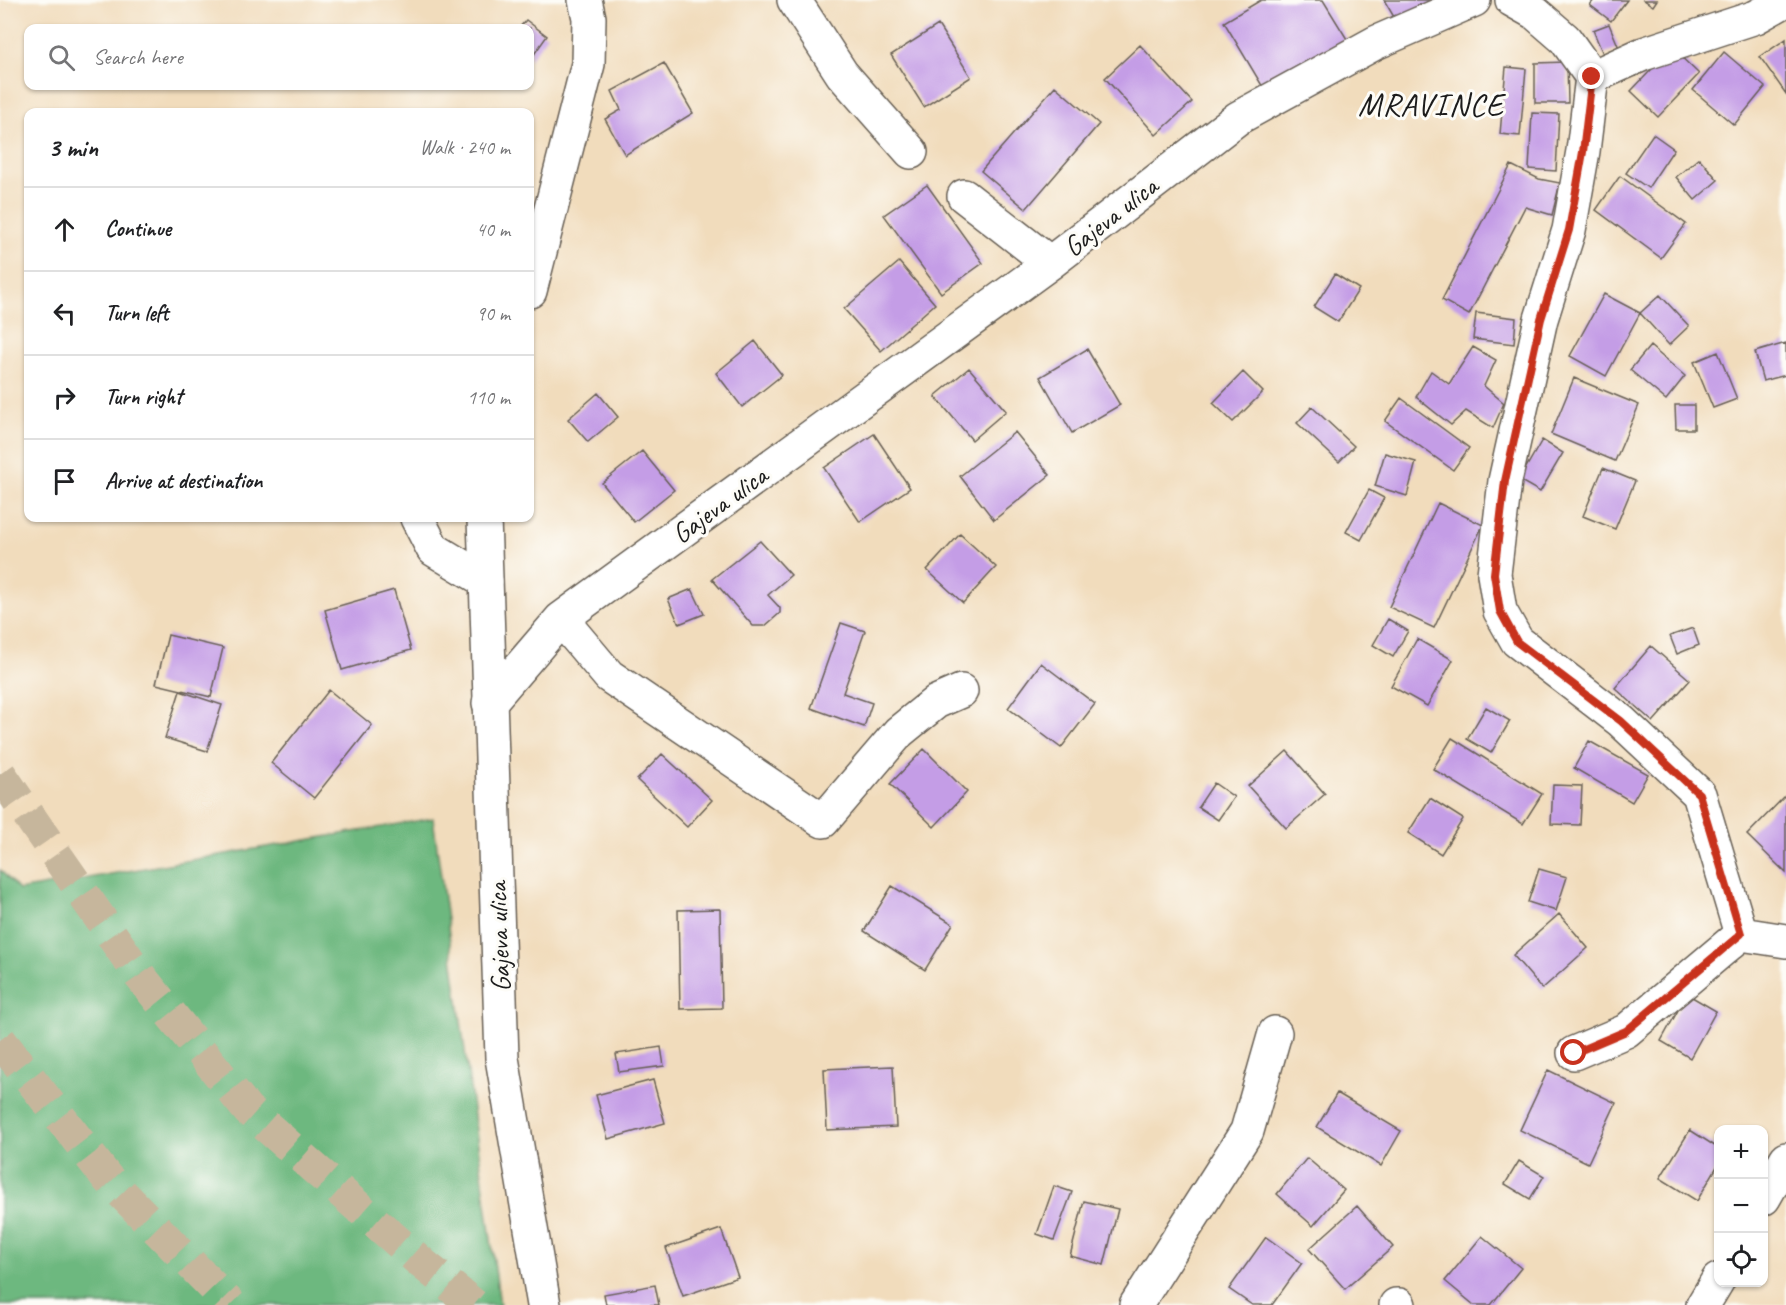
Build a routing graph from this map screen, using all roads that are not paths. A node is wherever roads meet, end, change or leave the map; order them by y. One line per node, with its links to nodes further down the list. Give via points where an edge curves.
1 (585, 0): 10 (street, via 589,18 588,64)
2 (794, 0): 7 (street, via 842,74)
3 (1474, 0): 9 (street, Gajeva ulica, via 1375,43 1238,118)
4 (1512, 0): 6 (street, via 1565,39)
5 (1786, 0): 6 (street, via 1756,17 1643,54)
6 (1592, 77): 17 (street, via 1569,230 1541,319 1505,481 1494,574 1500,611 1517,642 1621,721 1699,794)
7 (911, 152)
8 (964, 196): 9 (street)
9 (1050, 263): 14 (street, Gajeva ulica)
10 (534, 275)
11 (419, 522): 13 (street, via 433,549)
12 (484, 522): 13 (street)
13 (486, 581): 16 (street)
14 (561, 620): 15 (street, via 609,676 823,821 899,732 936,702); 16 (street, Gajeva ulica)
15 (961, 691)
16 (489, 703): 24 (street, Gajeva ulica, via 502,1058)
17 (1741, 934): 18 (street); 20 (street, via 1626,1031)
18 (1786, 941)
19 (1275, 1032): 25 (street, via 1247,1131)
20 (1574, 1053)
21 (1786, 1159): 22 (street)
22 (1768, 1191)
23 (1715, 1287): 26 (street)
24 (544, 1305)
25 (1136, 1305)
26 (1703, 1305)

